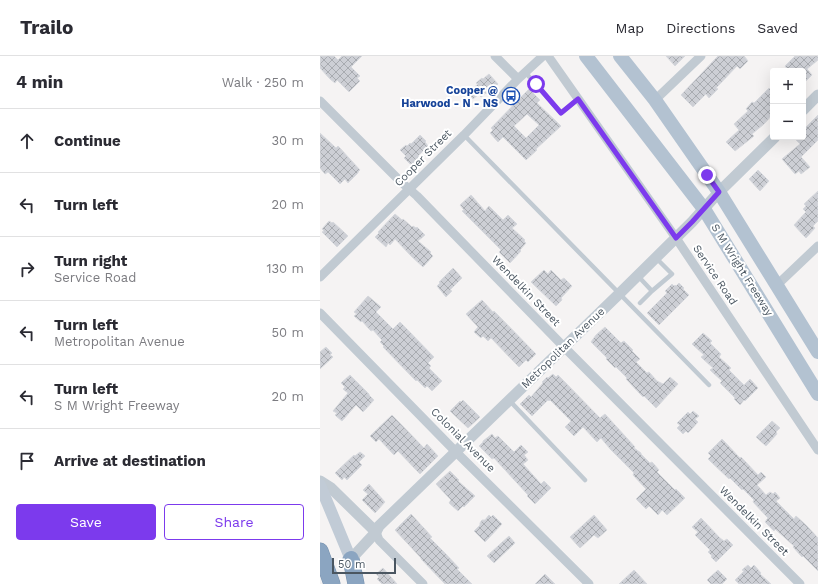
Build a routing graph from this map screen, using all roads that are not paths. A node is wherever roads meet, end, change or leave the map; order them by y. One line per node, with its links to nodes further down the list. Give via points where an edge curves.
1 (495, 56): 7 (street)
2 (543, 56): 7 (street, Cooper Street)
3 (548, 56): 9 (street, Service Road)
4 (586, 56): 17 (main road, S M Wright Freeway)
5 (620, 56): 10 (main road, S M Wright Freeway)
6 (701, 56): 10 (street)
7 (522, 76): 9 (lane, via 561,113); 13 (street, Cooper Street)
8 (818, 95): 12 (street)
9 (578, 99): 18 (street, Service Road)
10 (655, 100): 16 (main road, S M Wright Freeway)
11 (320, 101): 15 (street, Wendelkin Street)
12 (806, 107)
13 (464, 135): 15 (street, Cooper Street); 25 (lane)
14 (772, 140): 16 (street, Metropolitan Avenue)
15 (409, 189): 22 (street, Cooper Street); 28 (street, Wendelkin Street)
16 (719, 192): 17 (street, Metropolitan Avenue); 23 (main road, S M Wright Freeway)
17 (704, 210): 18 (street, Metropolitan Avenue); 31 (main road, S M Wright Freeway)
18 (676, 238): 20 (street, Metropolitan Avenue); 33 (street, Service Road)
19 (818, 246): 23 (street)
20 (656, 258): 21 (street, Metropolitan Avenue); 24 (lane, via 672,274)
21 (638, 276): 24 (lane); 25 (street, Metropolitan Avenue)
22 (320, 277)
23 (777, 285): 29 (main road, S M Wright Freeway)
24 (652, 291): 26 (lane)
25 (619, 294): 28 (street, Metropolitan Avenue); 30 (lane)
26 (640, 303)
27 (320, 313): 34 (street, Colonial Avenue)
28 (564, 347): 32 (street, Metropolitan Avenue); 46 (street, Wendelkin Street)
29 (818, 352)
30 (709, 385)
31 (818, 394)
32 (510, 400): 34 (street, Metropolitan Avenue); 35 (lane)
33 (818, 450)
34 (456, 452): 38 (street, Metropolitan Avenue, via 379,526); 45 (street, Colonial Avenue)
35 (585, 480)
36 (320, 481): 38 (street, via 331,488)
37 (320, 485): 40 (main road)
38 (376, 532): 40 (street, Metropolitan Avenue); 44 (street, via 379,540)
39 (320, 551): 41 (highway)
40 (350, 559): 42 (highway); 43 (main road)
41 (332, 584)
42 (356, 584)
43 (362, 584)
44 (423, 584)
45 (589, 584)
46 (800, 584)

